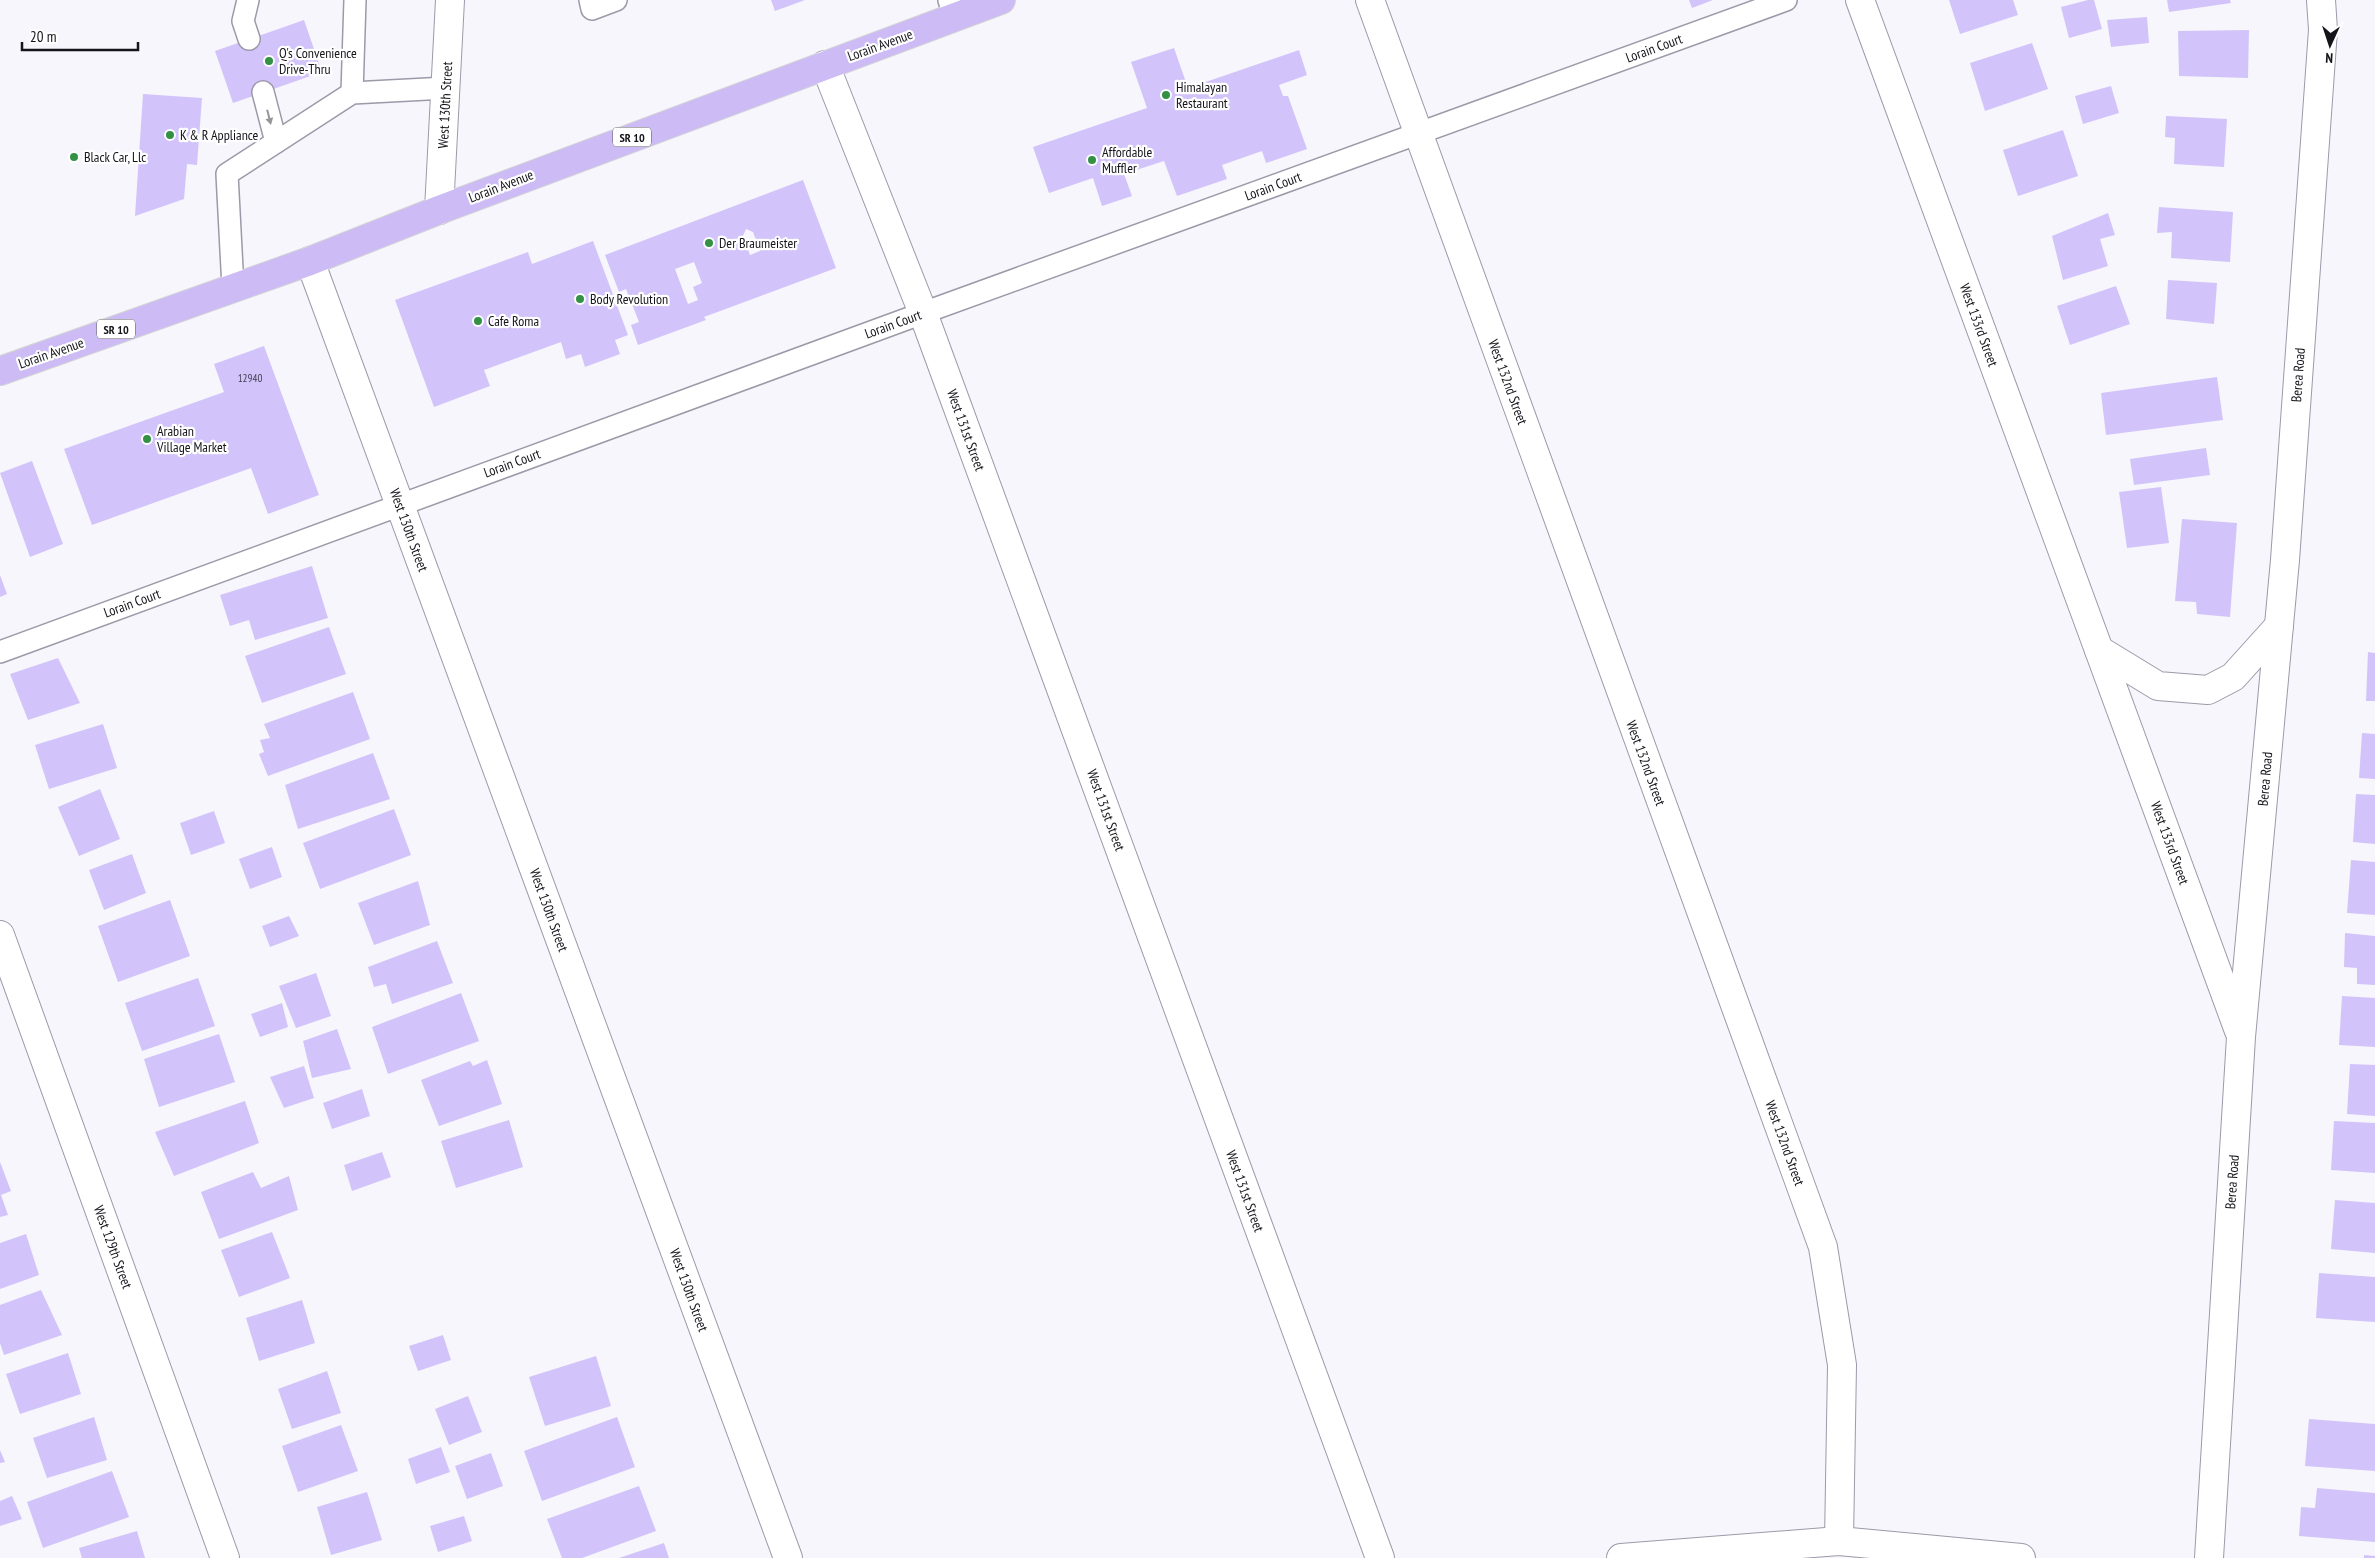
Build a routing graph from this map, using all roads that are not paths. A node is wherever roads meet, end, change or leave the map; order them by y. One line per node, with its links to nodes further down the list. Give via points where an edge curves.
1 (248, 0): 12 (lane, via 243,21)
2 (355, 0): 16 (lane)
3 (450, 0): 14 (street, West 130th Street)
4 (590, 0): 5 (lane, via 592,9)
5 (616, 0)
6 (1001, 0): 11 (main road, Lorain Avenue / SR 10)
7 (1370, 0): 17 (street, West 132nd Street)
8 (1786, 0): 17 (lane, Lorain Court)
9 (1860, 0): 26 (street, West 133rd Street)
10 (2321, 0): 25 (street, Berea Road, via 2322,40)
11 (951, 9): 13 (main road, Lorain Avenue / SR 10)
12 (249, 39)
13 (825, 65): 19 (main road, Lorain Avenue / SR 10); 22 (street, West 131st Street)
14 (446, 88): 16 (lane); 19 (street, West 130th Street)
15 (263, 92): 18 (lane, one-way to 18)
16 (352, 93): 18 (lane)
17 (1417, 134): 22 (lane, Lorain Court); 30 (street, West 132nd Street, via 1823,1247 1842,1366)
18 (276, 142): 21 (lane, via 227,174)
19 (439, 210): 20 (main road, Lorain Avenue / SR 10)
20 (310, 261): 21 (main road, Lorain Avenue / SR 10); 24 (street, West 130th Street)
21 (233, 288): 23 (main road, Lorain Avenue / SR 10)
22 (923, 313): 24 (lane, Lorain Court); 33 (street, West 131st Street)
23 (0, 371)
24 (400, 505): 27 (lane, Lorain Court); 32 (street, West 130th Street)
25 (2279, 626): 26 (street, via 2234,678 2208,690 2158,686); 29 (street, Berea Road)
26 (2099, 650): 29 (street, West 133rd Street)
27 (0, 652)
28 (0, 935): 31 (street, West 129th Street)
29 (2241, 1037): 36 (street, Berea Road)
30 (1839, 1541): 34 (street); 35 (street)
31 (225, 1558)
32 (788, 1558)
33 (1380, 1558)
34 (1621, 1558)
35 (2021, 1558)
36 (2209, 1558)

